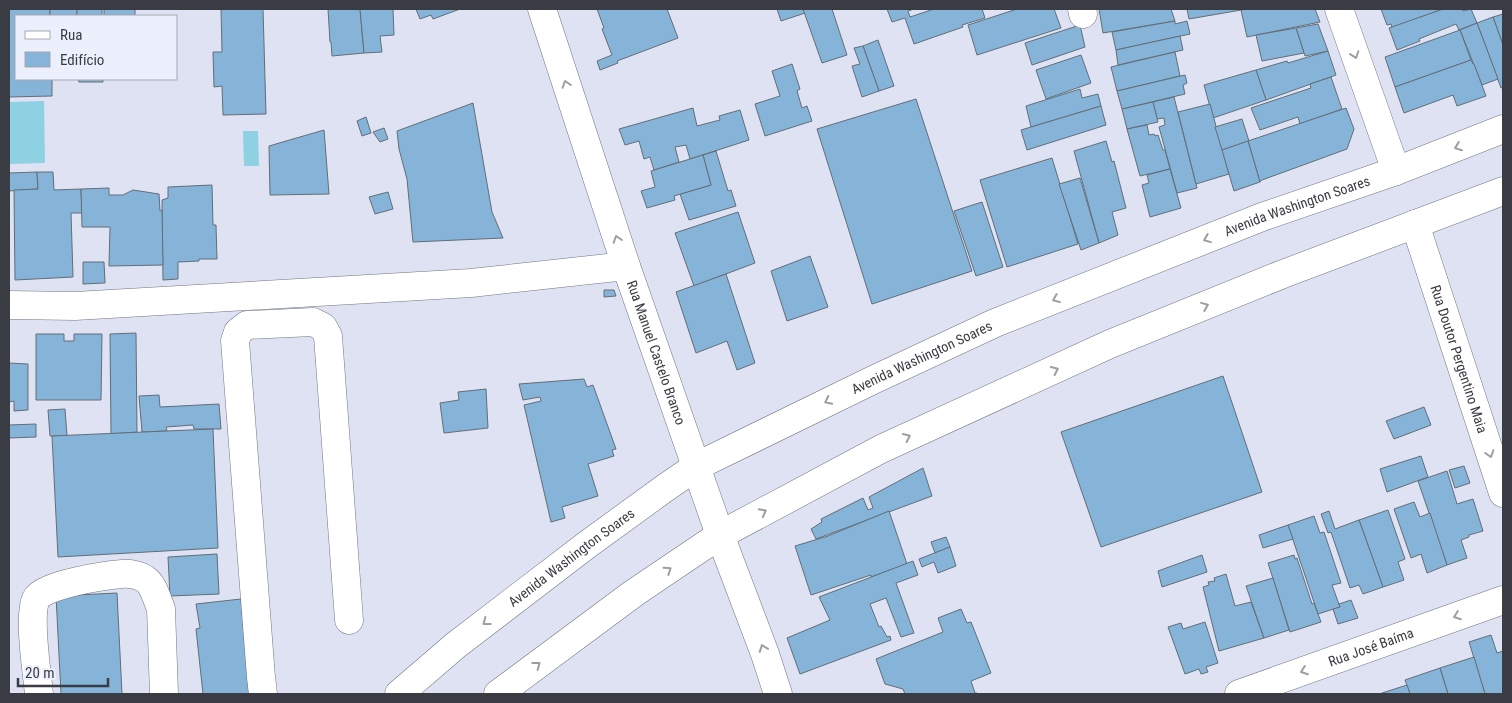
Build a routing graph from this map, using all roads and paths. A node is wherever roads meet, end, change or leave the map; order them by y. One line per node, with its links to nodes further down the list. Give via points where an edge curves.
1 (542, 9): 7 (main road, Rua Manuel Castelo Branco, one-way to 1)
2 (1339, 9): 4 (main road, one-way to 4)
3 (1503, 129): 4 (main road, Avenida Washington Soares, one-way to 4)
4 (1396, 170): 9 (main road, Avenida Washington Soares, one-way to 9, via 1262,217 995,323)
5 (1503, 191): 6 (main road)
6 (1415, 224): 10 (main road, Rua Doutor Pergentino Maia, one-way to 10); 11 (main road, one-way to 6, via 881,449 1110,344)
7 (626, 266): 8 (main road, via 461,283 76,306); 9 (main road, Rua Manuel Castelo Branco)
8 (9, 305)
9 (697, 466): 11 (main road, Rua Manuel Castelo Branco); 17 (main road, Avenida Washington Soares, one-way to 17, via 471,633)
10 (1503, 493)
11 (720, 535): 18 (main road, one-way to 11, via 634,593); 19 (main road, Rua Manuel Castelo Branco, one-way to 11)
12 (1503, 600): 20 (main road, Rua José Baíma, one-way to 20)
13 (349, 620): 16 (main road, via 328,336 313,322 247,325 238,332 234,341)
14 (39, 694): 15 (main road, via 32,618 36,598 60,585 124,573 146,579 161,608)
15 (164, 694)
16 (263, 694)
17 (399, 694)
18 (498, 694)
19 (778, 694)
20 (1239, 694)

